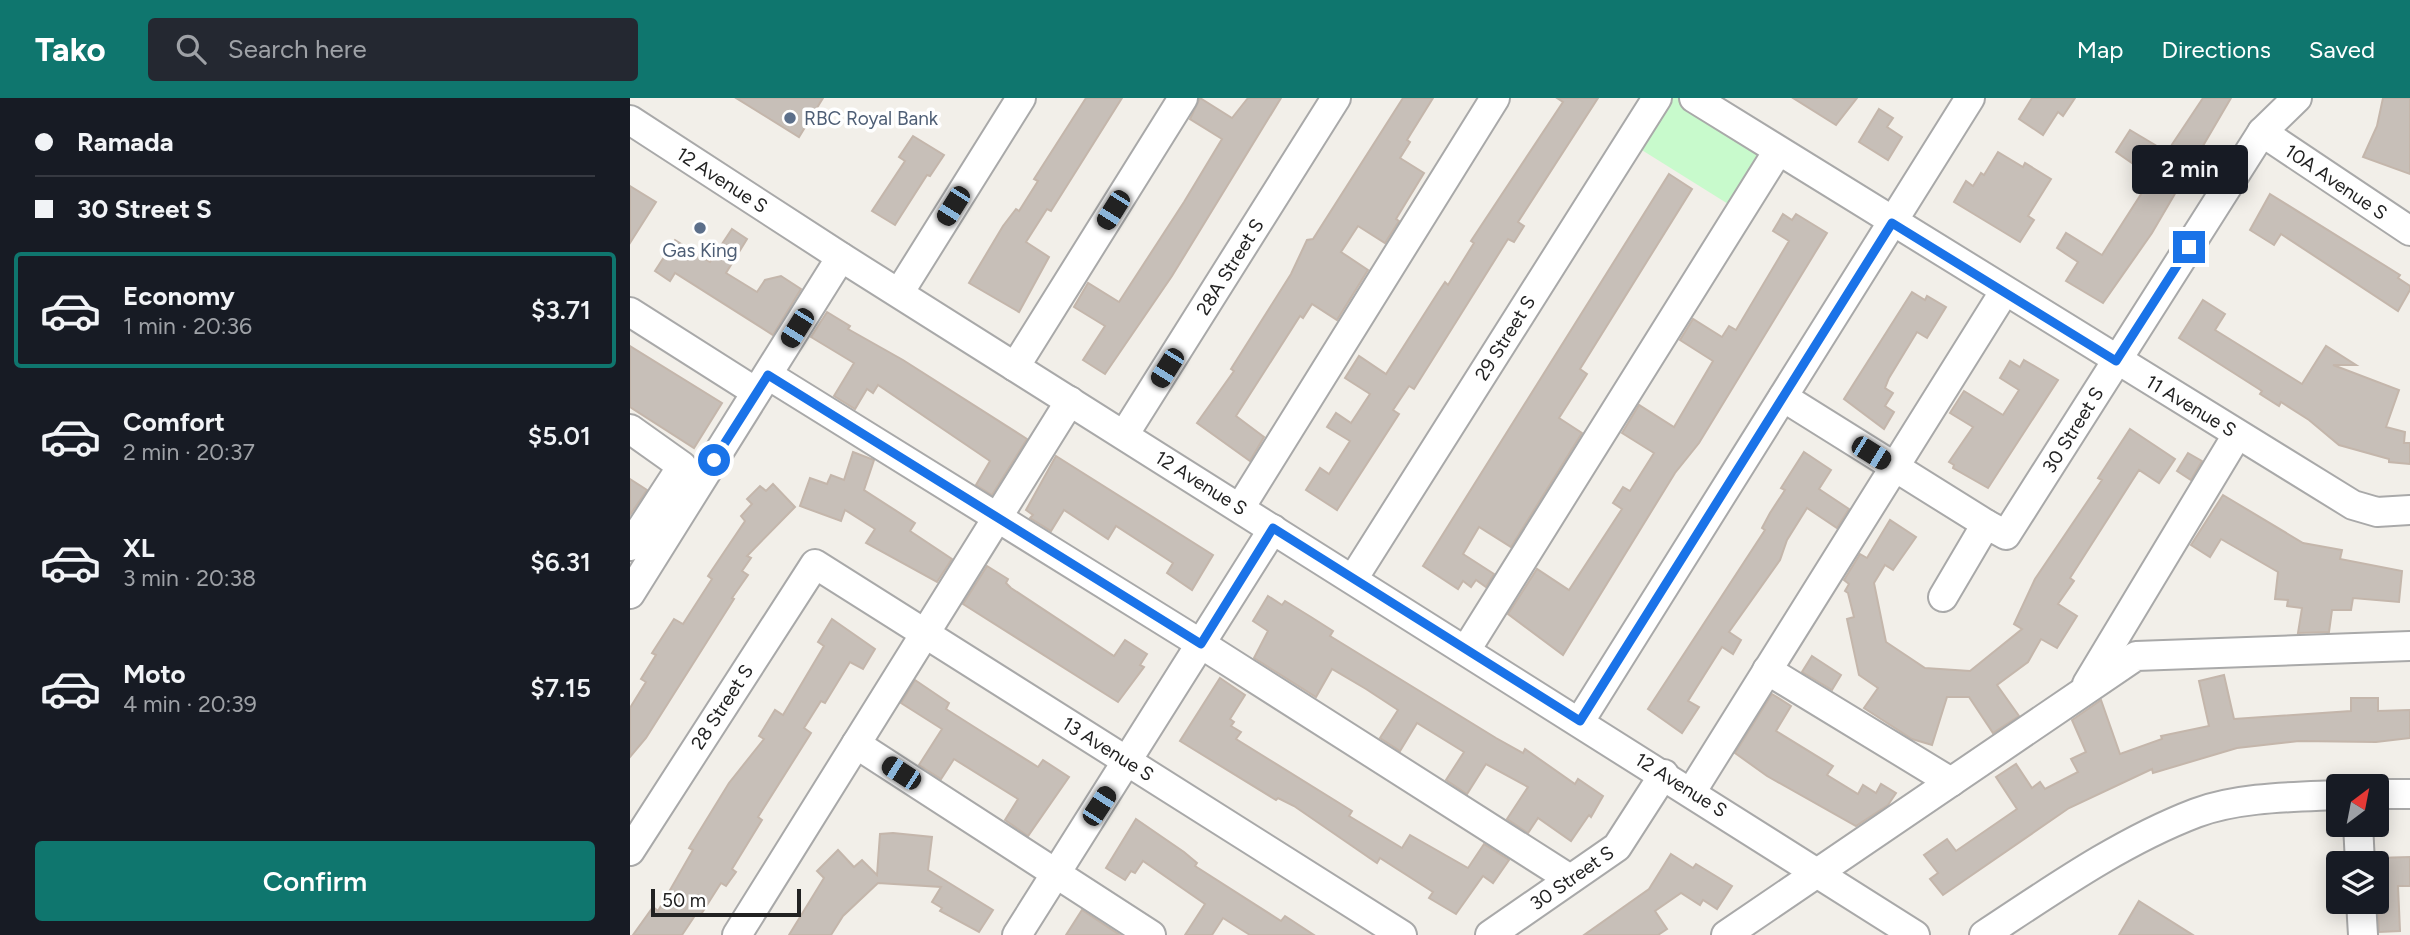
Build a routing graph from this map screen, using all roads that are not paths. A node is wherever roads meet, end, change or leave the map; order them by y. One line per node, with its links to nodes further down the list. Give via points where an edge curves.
1 (635, 98): 10 (street)
2 (1021, 98): 18 (street)
3 (1183, 98): 21 (street)
4 (1336, 98): 26 (street, 28A Street S)
5 (1495, 98): 29 (street)
6 (1657, 98): 36 (street, 29 Street S)
7 (1694, 98): 13 (street, 11 Avenue S)
8 (2297, 98): 12 (street, 30 Street S)
9 (1962, 101): 14 (street)
10 (630, 110)
11 (630, 120): 16 (street, 12 Avenue S)
12 (2262, 132): 15 (street, 10A Avenue S); 20 (street, 30 Street S)
13 (1778, 151): 14 (street, 11 Avenue S); 43 (street)
14 (1892, 223): 17 (street, 11 Avenue S); 23 (street)
15 (2410, 231)
16 (841, 257): 18 (street, 12 Avenue S); 22 (street)
17 (2004, 292): 20 (street, 11 Avenue S); 28 (street)
18 (899, 293): 21 (street, 12 Avenue S)
19 (630, 312): 22 (street)
20 (2116, 361): 27 (street, 11 Avenue S); 32 (street, 30 Street S, via 2006,535)
21 (1015, 367): 24 (street, 12 Avenue S)
22 (762, 384): 31 (street); 37 (street)
23 (1783, 397): 28 (street); 47 (street)
24 (1070, 401): 26 (street, 12 Avenue S); 31 (street)
25 (630, 429): 34 (street, via 682,466)
26 (1124, 435): 29 (street, 12 Avenue S)
27 (2237, 435): 30 (street, 11 Avenue S, via 2353,505 2377,512); 39 (street)
28 (1893, 467): 32 (street); 45 (street)
29 (1240, 508): 33 (street, 12 Avenue S)
30 (2410, 510)
31 (997, 517): 40 (street); 41 (street)
32 (1986, 524): 38 (street)
33 (1273, 528): 36 (street, 12 Avenue S); 41 (street)
34 (630, 546)
35 (814, 564): 40 (street, 13 Avenue S); 56 (street, 28 Street S)
36 (1353, 579): 43 (street, 12 Avenue S)
37 (630, 594)
38 (1943, 597)
39 (2120, 627): 44 (street); 46 (street)
40 (925, 634): 48 (street); 49 (street, 13 Avenue S)
41 (1201, 644): 49 (street); 59 (street)
42 (2410, 646): 44 (street)
43 (1466, 650): 47 (street, 12 Avenue S)
44 (2165, 655): 46 (street, via 2136,656)
45 (1767, 670): 51 (street); 52 (street)
46 (2081, 694): 51 (street)
47 (1580, 721): 50 (street, 12 Avenue S)
48 (856, 744): 58 (street); 61 (street)
49 (1128, 762): 58 (street); 64 (street, 13 Avenue S)
50 (1664, 774): 52 (street, 12 Avenue S); 59 (street, 30 Street S, via 1617,847)
51 (1951, 782): 57 (street)
52 (1692, 791): 57 (street, 12 Avenue S)
53 (2389, 794): 54 (street)
54 (2410, 794)
55 (2326, 796): 68 (street, via 2273,798 2198,812 2133,842)
56 (630, 851)
57 (1818, 871): 66 (street); 67 (street, 12 Avenue S)
58 (1057, 873): 62 (street); 63 (street)
59 (1570, 879): 65 (street, 30 Street S)
60 (2362, 914): 69 (street)
61 (737, 935)
62 (1017, 935)
63 (1151, 935)
64 (1402, 935)
65 (1490, 935)
66 (1726, 935)
67 (1915, 935)
68 (1984, 935)
69 (2363, 935)

